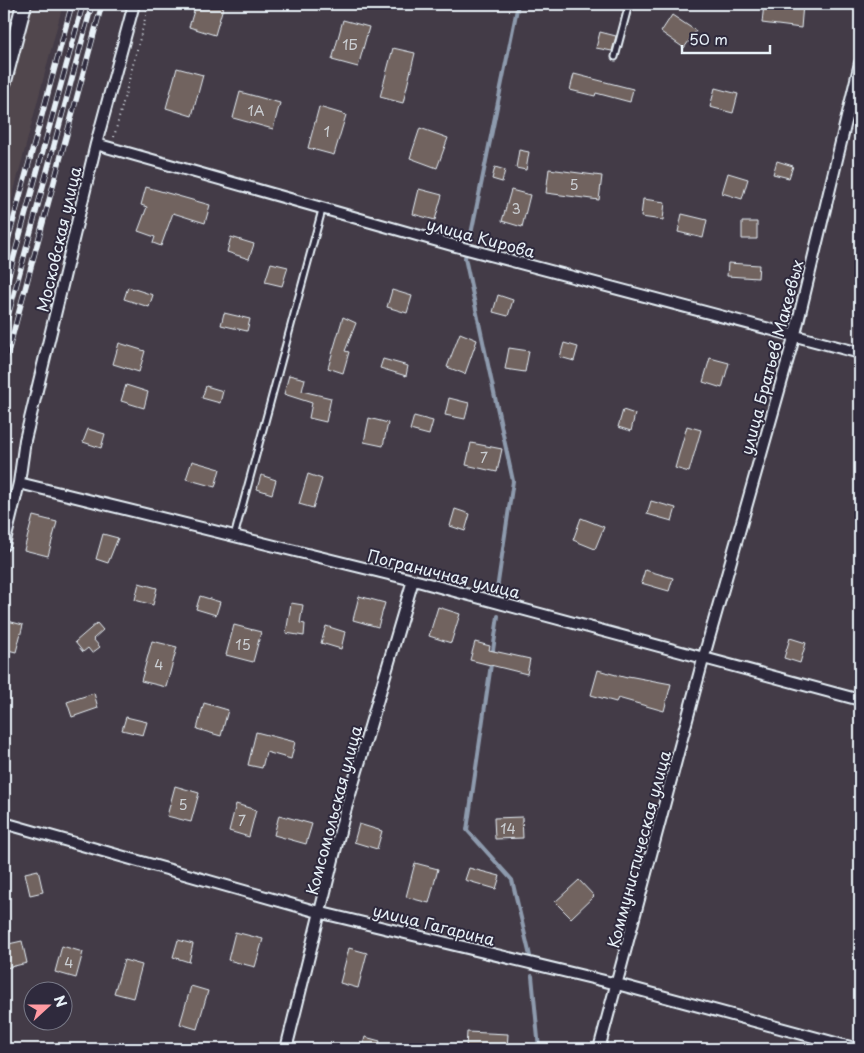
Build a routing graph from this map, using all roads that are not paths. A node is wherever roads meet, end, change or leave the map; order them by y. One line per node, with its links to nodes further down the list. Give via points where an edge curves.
1 (24, 4): 6 (main road)
2 (134, 4): 7 (street, Московская улица)
3 (629, 4): 4 (lane)
4 (615, 57)
5 (860, 64): 9 (street, улица Братьев Макеевых)
6 (4, 81)
7 (96, 144): 8 (street, улица Кирова); 11 (street, Московская улица, via 25,440)
8 (322, 210): 9 (street, улица Кирова); 12 (lane)
9 (795, 334): 10 (street, улица Кирова); 15 (street, улица Братьев Макеевых)
10 (860, 353)
11 (19, 483): 12 (street, Пограничная улица); 13 (street, Московская улица)
12 (234, 537): 14 (street, Пограничная улица)
13 (4, 545)
14 (413, 580): 15 (street, Пограничная улица); 18 (street, Комсомольская улица, via 344,815)
15 (704, 656): 16 (street, Пограничная улица); 19 (street, Коммунистическая улица)
16 (860, 700)
17 (4, 823): 18 (street, улица Гагарина)
18 (322, 913): 19 (street, улица Гагарина); 20 (street, Комсомольская улица)
19 (617, 984): 21 (street, Коммунистическая улица); 22 (street, улица Гагарина)
20 (286, 1049)
21 (599, 1049)
22 (858, 1049)

